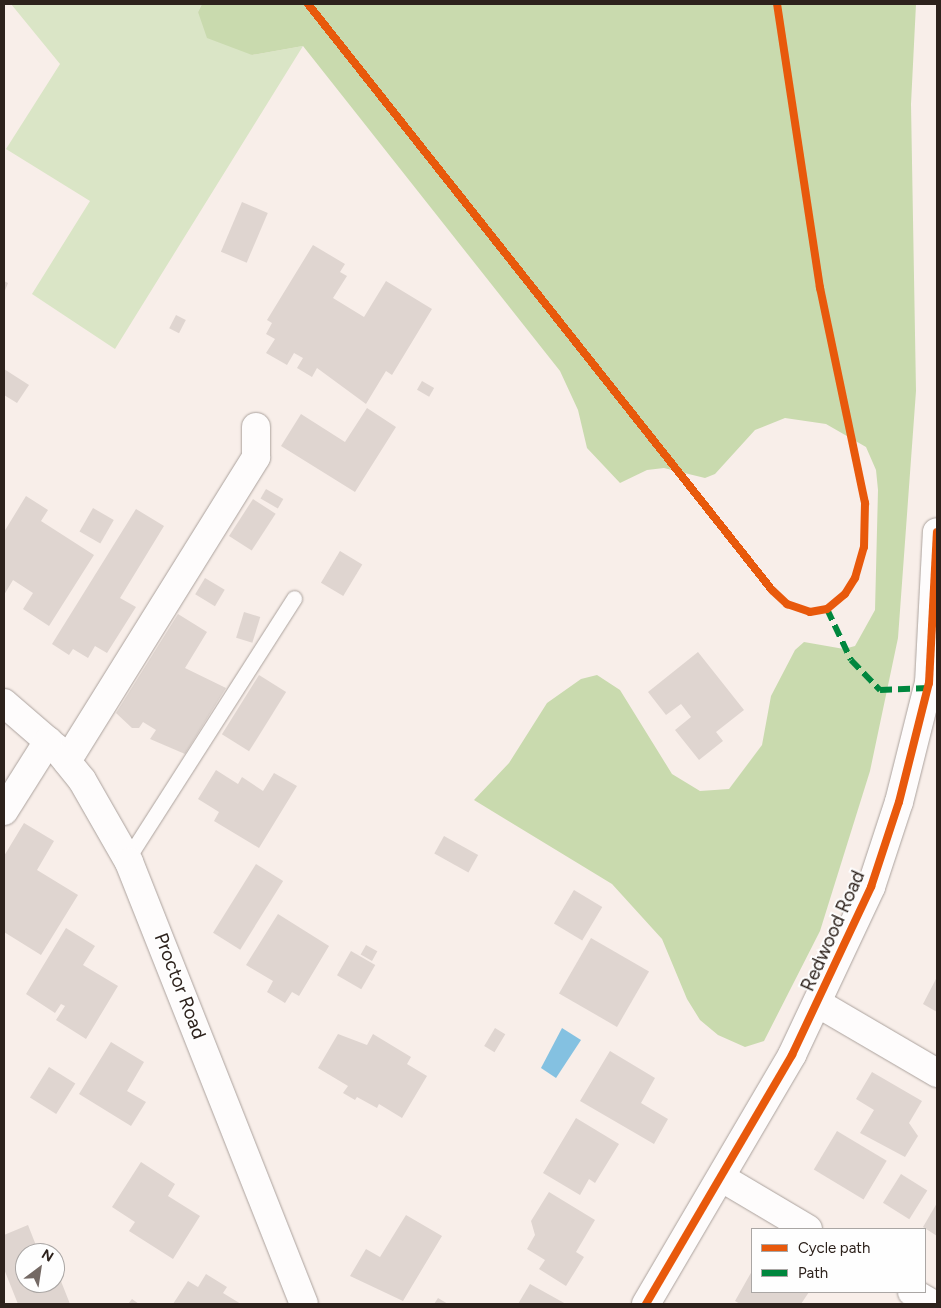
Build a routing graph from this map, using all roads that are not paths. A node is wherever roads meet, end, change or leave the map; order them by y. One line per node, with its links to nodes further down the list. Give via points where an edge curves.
1 (256, 427): 7 (street, via 256,457)
2 (937, 532): 4 (street, Redwood Road)
3 (294, 598): 9 (lane)
4 (933, 682): 10 (street, Redwood Road, via 879,864)
5 (4, 702): 6 (street, Proctor Road)
6 (48, 741): 7 (street, Proctor Road); 8 (street)
7 (66, 761): 9 (street, Proctor Road, via 106,816)
8 (4, 811)
9 (126, 861): 15 (street, Proctor Road, via 150,911)
10 (818, 1004): 11 (street); 12 (street, Redwood Road)
11 (937, 1073)
12 (722, 1178): 13 (street); 16 (street, Redwood Road)
13 (806, 1228)
14 (914, 1293): 17 (street)
15 (304, 1304)
16 (646, 1304)
17 (933, 1304)

